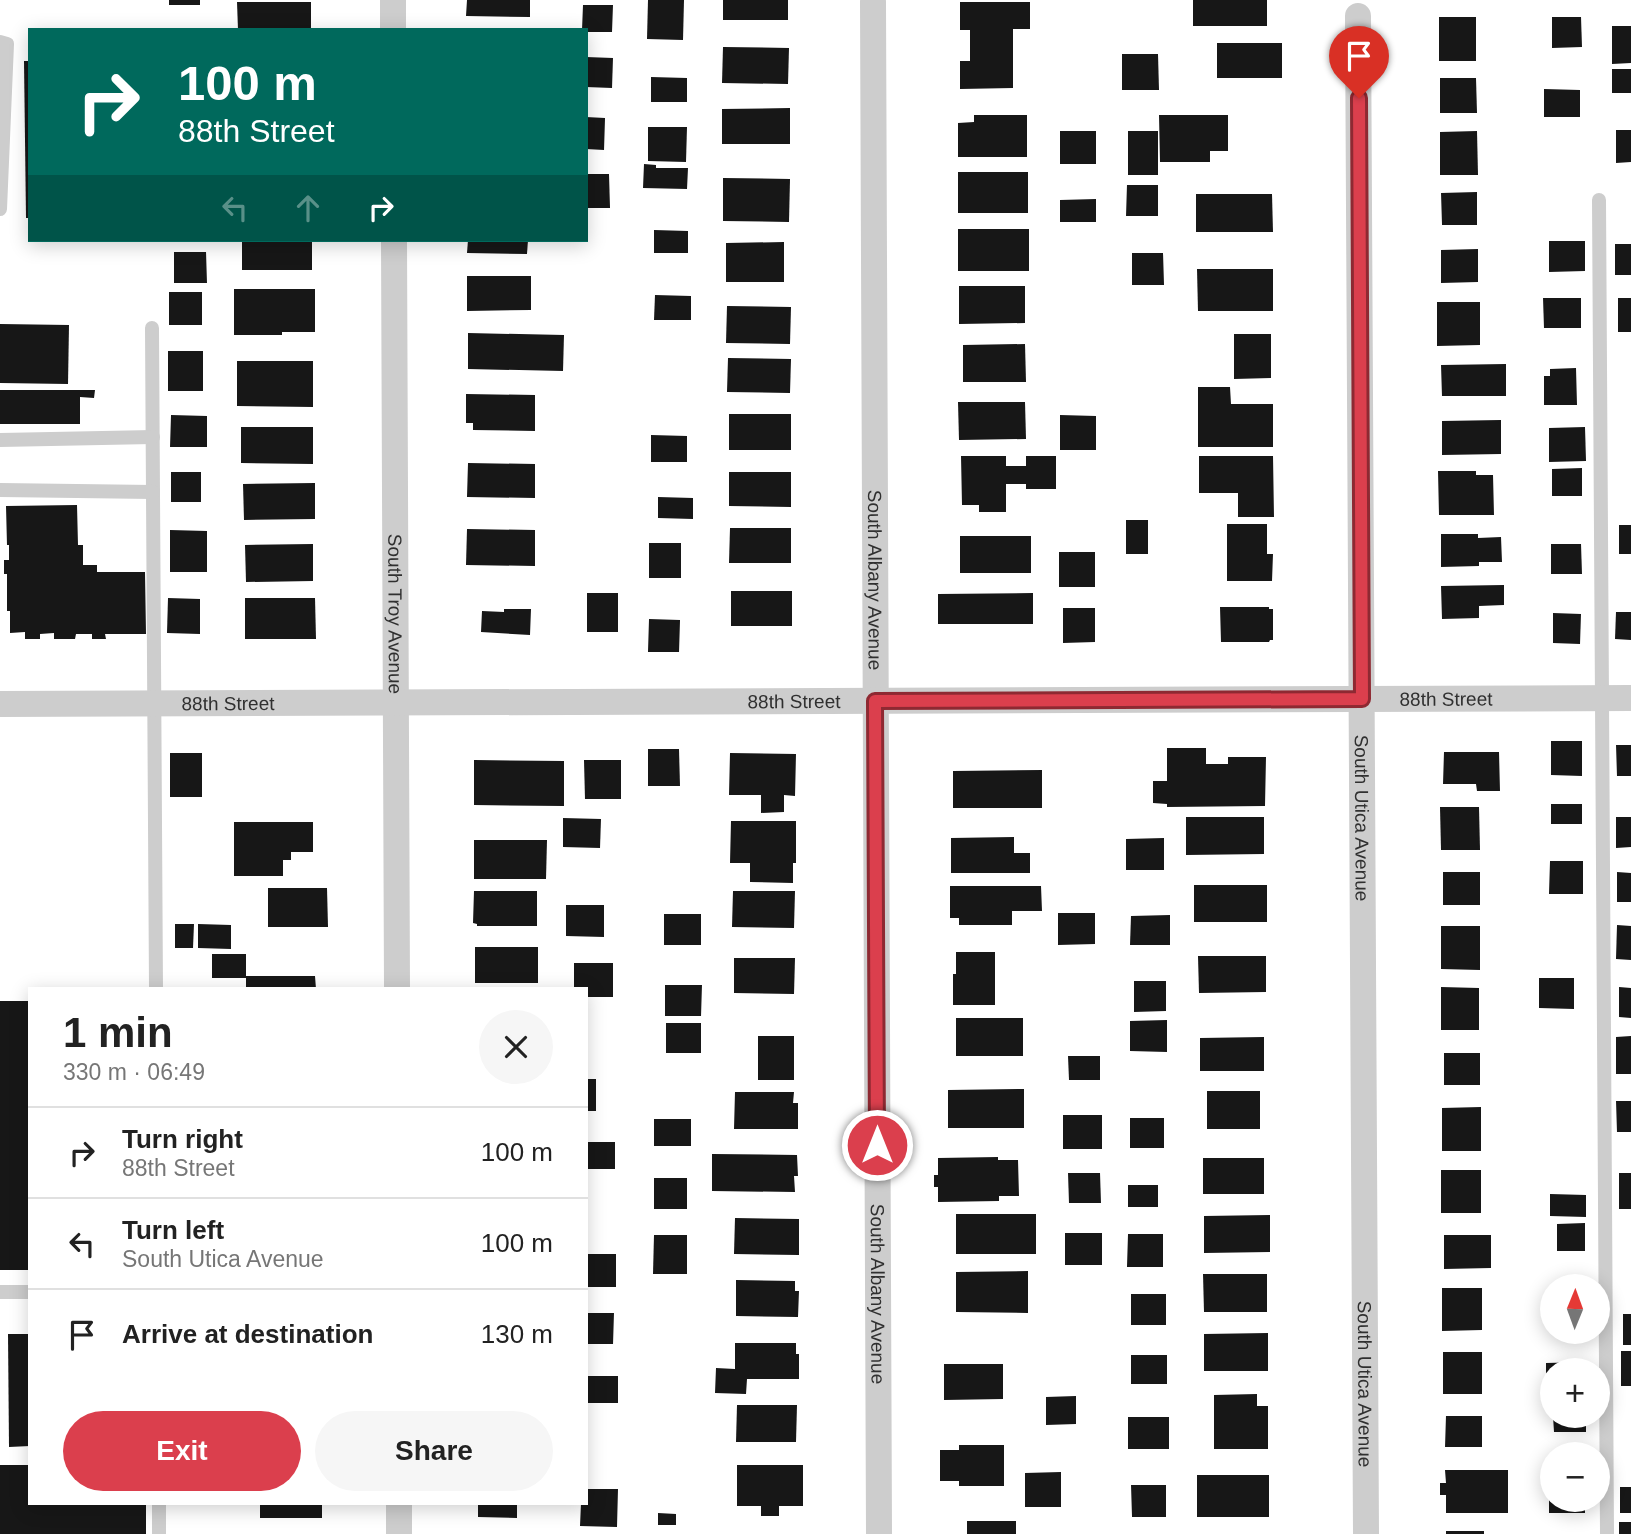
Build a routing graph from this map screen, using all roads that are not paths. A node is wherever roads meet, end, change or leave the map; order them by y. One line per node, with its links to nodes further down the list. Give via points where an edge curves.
1 (393, 0): 4 (street)
2 (873, 2): 17 (street, South Albany Avenue)
3 (1358, 16): 16 (street, South Utica Avenue)
4 (393, 28)
5 (3, 43): 7 (lane)
6 (1600, 200): 14 (lane)
7 (0, 209)
8 (394, 242): 18 (street, South Troy Avenue)
9 (152, 328): 10 (lane)
10 (153, 437): 11 (lane); 13 (lane)
11 (0, 440)
12 (0, 490): 13 (lane)
13 (153, 492): 20 (lane)
14 (1602, 698): 15 (street, 88th Street); 16 (street, 88th Street); 31 (lane)
15 (1631, 698)
16 (1362, 699): 17 (street, 88th Street); 30 (street, South Utica Avenue)
17 (875, 701): 18 (street, 88th Street); 29 (street, South Albany Avenue)
18 (396, 703): 20 (street, 88th Street); 22 (street, South Troy Avenue)
19 (0, 704): 20 (street, 88th Street)
20 (154, 704): 21 (lane)
21 (156, 987)
22 (397, 987)
23 (0, 1292): 24 (lane)
24 (28, 1292)
25 (159, 1505): 27 (lane)
26 (399, 1505): 28 (street)
27 (159, 1534)
28 (399, 1534)
29 (879, 1534)
30 (1366, 1534)
31 (1606, 1534)

